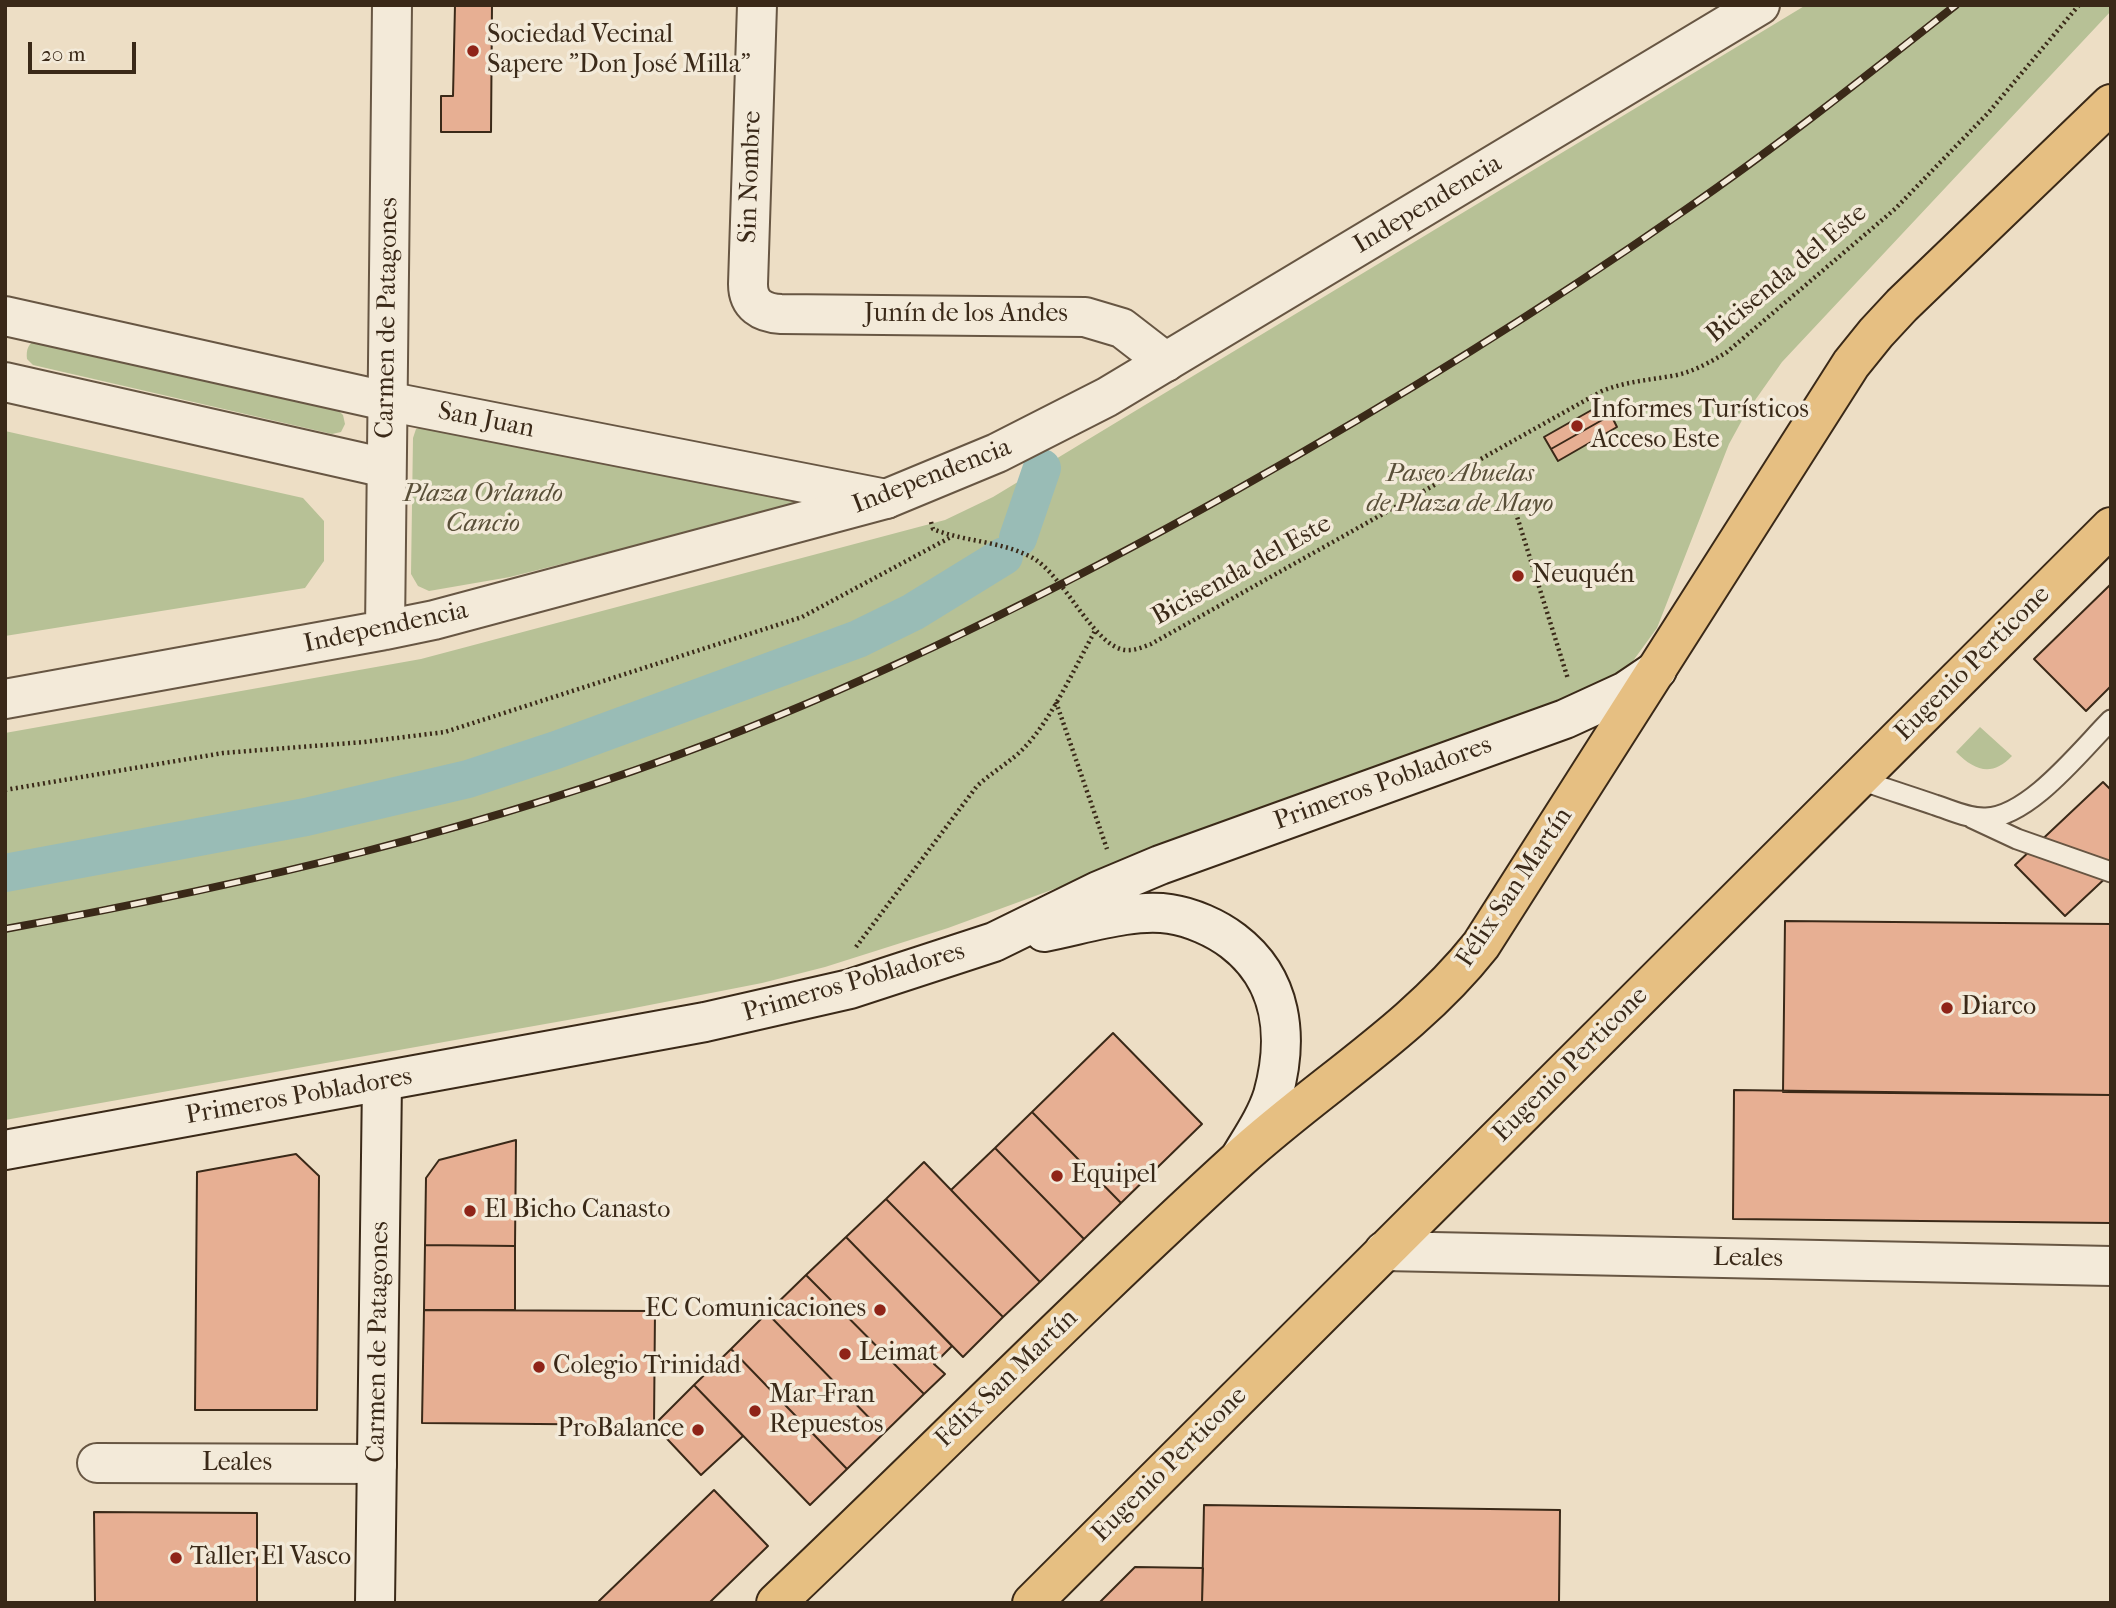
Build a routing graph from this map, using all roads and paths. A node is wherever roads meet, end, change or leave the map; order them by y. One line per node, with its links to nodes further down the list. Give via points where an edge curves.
1 (392, 5): 10 (street, Carmen de Patagones)
2 (757, 5): 6 (street, Sin Nombre, via 748,284)
3 (1760, 5): 8 (street, Independencia)
4 (2079, 5): 15 (path, Bicisenda del Este, via 1989,112 1895,209 1712,362 1602,391 1151,644 1124,650)
5 (2111, 104): 17 (highway, Félix San Martín, via 1867,343)
6 (755, 305): 8 (street, Junín de los Andes, via 781,314 1085,317 1122,328)
7 (5, 316): 10 (street, San Juan)
8 (1166, 362): 12 (street, Independencia, via 1041,432)
9 (5, 382): 11 (street)
10 (386, 401): 11 (street, Carmen de Patagones); 12 (street, San Juan)
11 (386, 468): 16 (street, Carmen de Patagones)
12 (886, 499): 16 (street, Independencia)
13 (1514, 507): 18 (path)
14 (2111, 527): 22 (highway, Eugenio Perticone)
15 (1096, 629): 20 (path); 23 (path, Bicisenda del Este, via 1044,565 996,545 952,537 802,617 445,732 223,753)
16 (385, 630): 19 (street, Independencia)
17 (1657, 670): 27 (street, Primeros Pobladores, via 1595,707 1160,865); 31 (highway, Félix San Martín, via 1462,969 1420,1012)
18 (1571, 689)
19 (5, 699)
20 (1056, 701): 25 (path); 28 (path, via 1024,748 977,786 851,954)
21 (2111, 720): 24 (lane, via 2019,809 1985,818)
22 (1858, 779): 24 (lane); 32 (highway, Eugenio Perticone)
23 (5, 790)
24 (1965, 815): 26 (lane)
25 (1111, 860)
26 (2111, 872)
27 (994, 942): 29 (street, Primeros Pobladores, via 776,1007); 31 (street, Félix San Martín, via 1147,912 1198,922 1247,952 1264,972 1275,996 1281,1042 1272,1096)
28 (863, 950)
29 (382, 1082): 30 (street, Primeros Pobladores); 35 (street, Carmen de Patagones)
30 (5, 1150)
31 (1241, 1157): 37 (highway, Félix San Martín)
32 (1384, 1251): 33 (street, Leales); 38 (highway, Eugenio Perticone)
33 (2111, 1266)
34 (97, 1463): 35 (street, Leales)
35 (377, 1464): 36 (street, Carmen de Patagones)
36 (375, 1603)
37 (776, 1603)
38 (1032, 1603)

